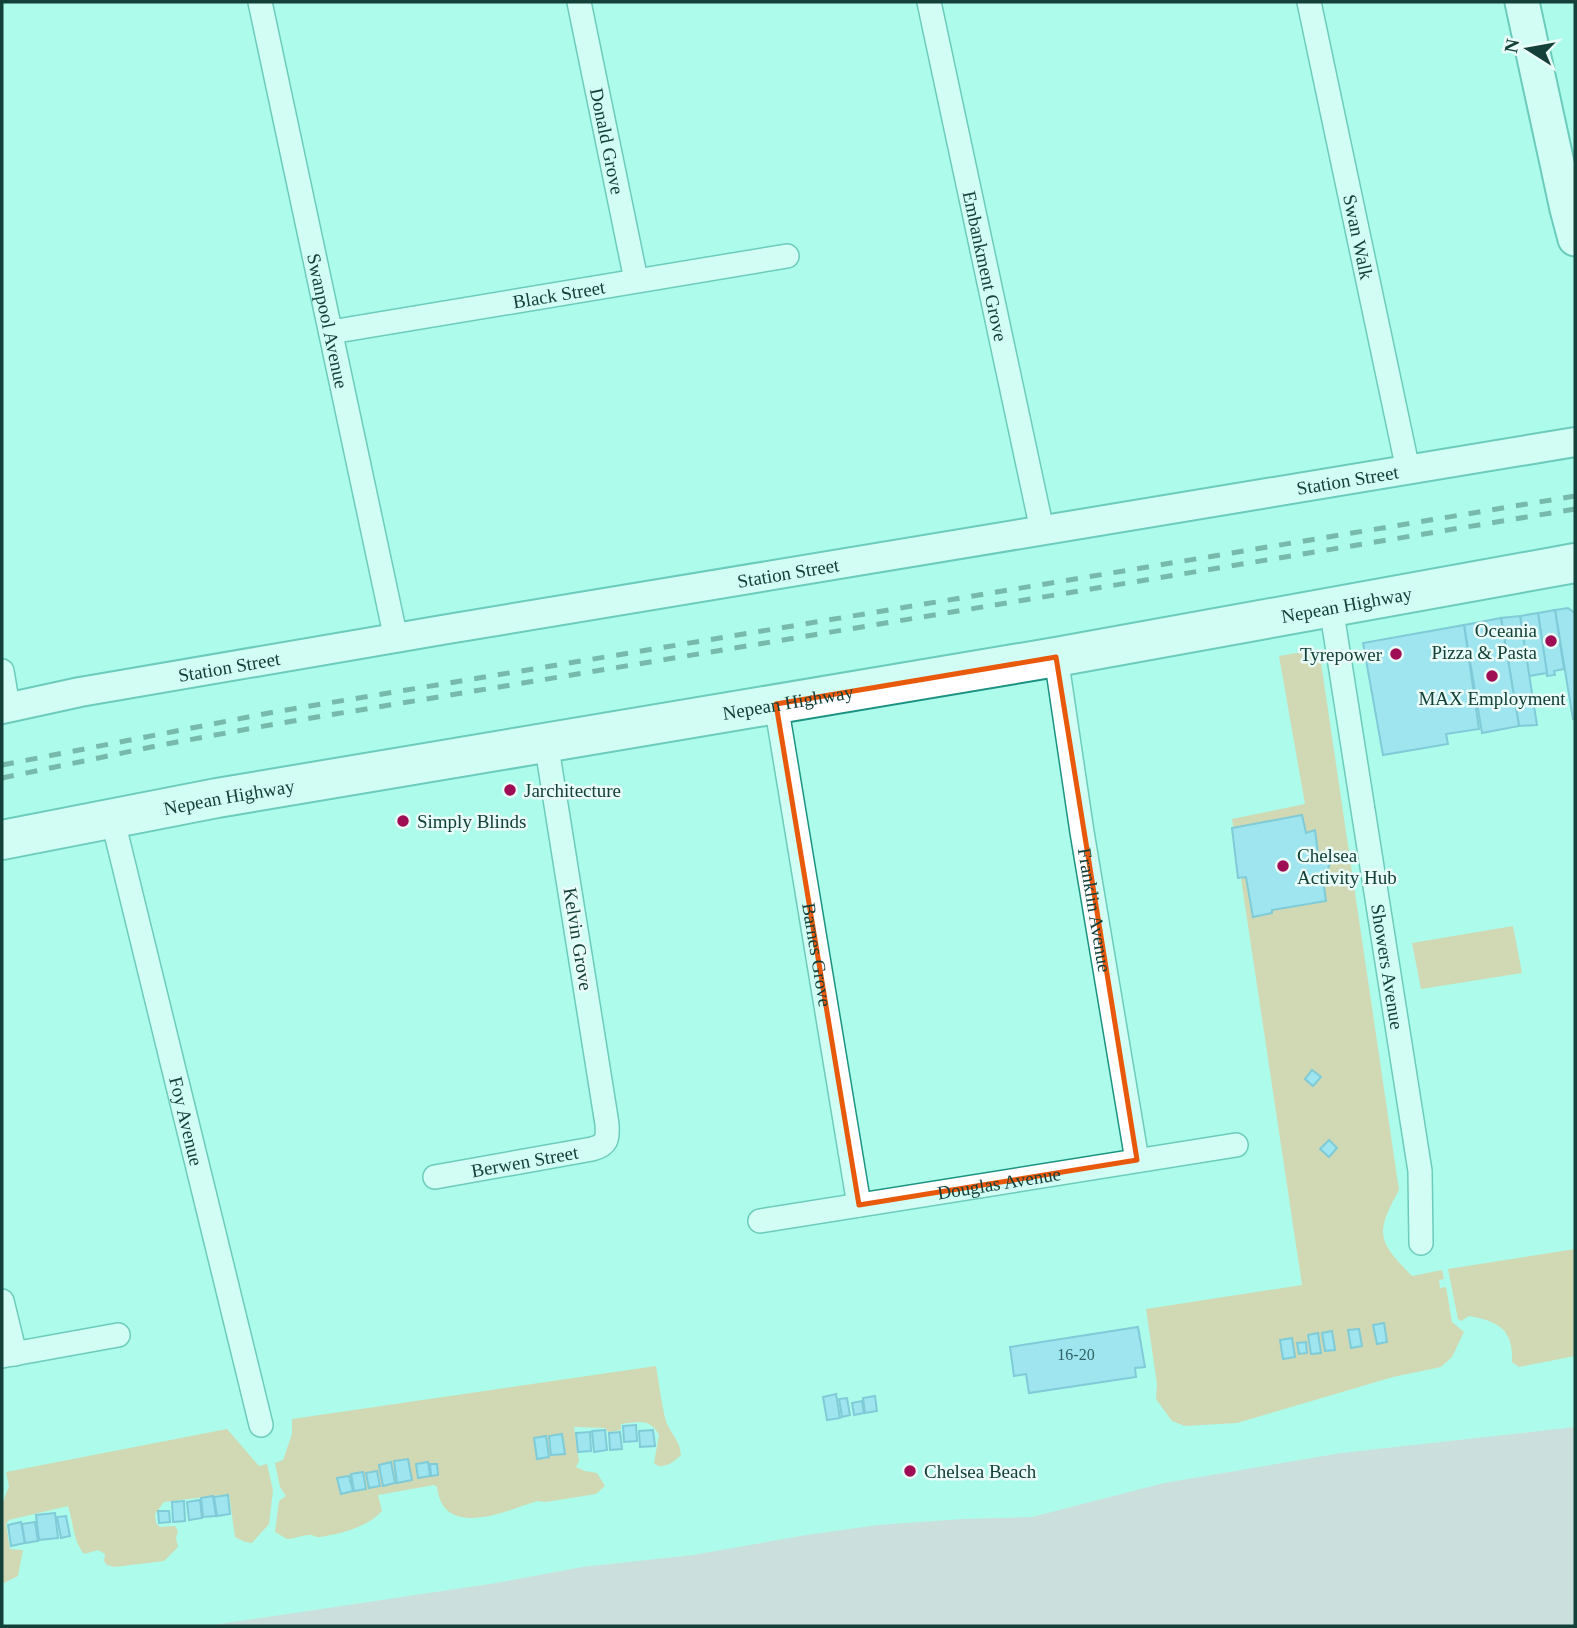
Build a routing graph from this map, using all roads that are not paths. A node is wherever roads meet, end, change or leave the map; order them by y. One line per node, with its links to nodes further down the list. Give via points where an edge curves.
1 (260, 2): 9 (street, Swanpool Avenue)
2 (579, 2): 8 (street, Donald Grove)
3 (929, 2): 12 (street, Embankment Grove)
4 (1309, 2): 11 (street, Swan Walk)
5 (1522, 2): 6 (main road)
6 (1575, 239)
7 (787, 256): 8 (street, Black Street)
8 (636, 280): 9 (street, Black Street)
9 (331, 332): 15 (street, Swanpool Avenue)
10 (1575, 442): 11 (street, Station Street)
11 (1408, 470): 12 (street, Station Street)
12 (1042, 530): 15 (street, Station Street)
13 (1575, 563): 14 (highway, Nepean Highway)
14 (1331, 607): 16 (highway, Nepean Highway); 29 (street, Showers Avenue, via 1420,1171)
15 (396, 639): 19 (street, Station Street)
16 (1056, 657): 18 (highway, Nepean Highway); 25 (street, Franklin Avenue)
17 (2, 671): 19 (street)
18 (776, 704): 20 (highway, Nepean Highway); 27 (street, Barnes Grove)
19 (5, 708)
20 (546, 742): 21 (highway, Nepean Highway); 23 (street, Kelvin Grove)
21 (112, 817): 22 (highway, Nepean Highway); 33 (street, Foy Avenue)
22 (2, 840)
23 (607, 1137): 26 (street, Berwen Street, via 604,1145 592,1149)
24 (1236, 1145): 25 (street, Douglas Avenue)
25 (1137, 1160): 27 (street, Douglas Avenue)
26 (435, 1177)
27 (859, 1205): 28 (street, Douglas Avenue)
28 (760, 1220)
29 (1421, 1243)
30 (2, 1301): 32 (street)
31 (118, 1335): 32 (street)
32 (8, 1355)
33 (261, 1424)

